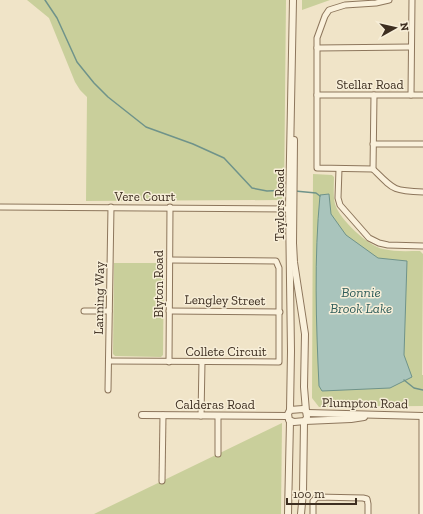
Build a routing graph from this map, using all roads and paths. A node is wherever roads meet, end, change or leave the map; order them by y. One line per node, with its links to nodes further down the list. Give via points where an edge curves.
1 (293, 0): 10 (street, Taylors Road)
2 (389, 0): 5 (street, via 329,10 317,38)
3 (412, 0): 4 (street)
4 (411, 47): 5 (street); 8 (street)
5 (317, 48): 6 (street)
6 (317, 95): 7 (street, Stellar Road); 13 (street, via 317,168)
7 (374, 95): 8 (street, Stellar Road); 11 (street)
8 (411, 95): 9 (street, Stellar Road)
9 (423, 95)
10 (291, 129): 19 (street, Taylors Road); 30 (street, via 294,135 294,262 305,334)
11 (373, 144): 12 (street); 14 (street)
12 (423, 144)
13 (338, 169): 14 (street); 20 (street, via 340,205 369,238 388,245)
14 (373, 169): 15 (street, via 393,188)
15 (423, 192)
16 (0, 207): 17 (street, Vere Court)
17 (111, 207): 18 (street, Vere Court); 23 (street, Lanning Way)
18 (170, 207): 19 (street, Vere Court); 21 (street, Blyton Road)
19 (289, 208): 36 (street, Taylors Road)
20 (423, 246)
21 (170, 260): 24 (street, Blyton Road); 25 (street, Collete Circuit, via 276,261 279,268)
22 (84, 311): 23 (street)
23 (109, 311): 26 (street, Lanning Way)
24 (169, 311): 25 (street, Lengley Street); 27 (street, Blyton Road)
25 (280, 312): 28 (street, Collete Circuit, via 279,362)
26 (109, 361): 27 (street, Collete Circuit); 29 (street, Lanning Way)
27 (169, 362): 28 (street, Collete Circuit)
28 (202, 362): 34 (street)
29 (108, 390)
30 (306, 412): 33 (street, Plumpton Road); 36 (street, Plumpton Road, via 303,409); 38 (street, via 307,417)
31 (142, 415): 32 (street, Calderas Road)
32 (163, 415): 34 (street, Calderas Road); 40 (street, via 159,472)
33 (375, 415): 37 (street, Plumpton Road); 38 (street)
34 (201, 416): 35 (street, Calderas Road)
35 (218, 416): 36 (street, Calderas Road); 39 (street)
36 (289, 416): 38 (street); 41 (street, Taylors Road)
37 (423, 416): 45 (street)
38 (304, 421): 42 (street)
39 (218, 454)
40 (162, 481)
41 (288, 514)
42 (301, 514)
43 (313, 514): 44 (street, via 313,501 317,497 367,499)
44 (368, 514)
45 (422, 514)

